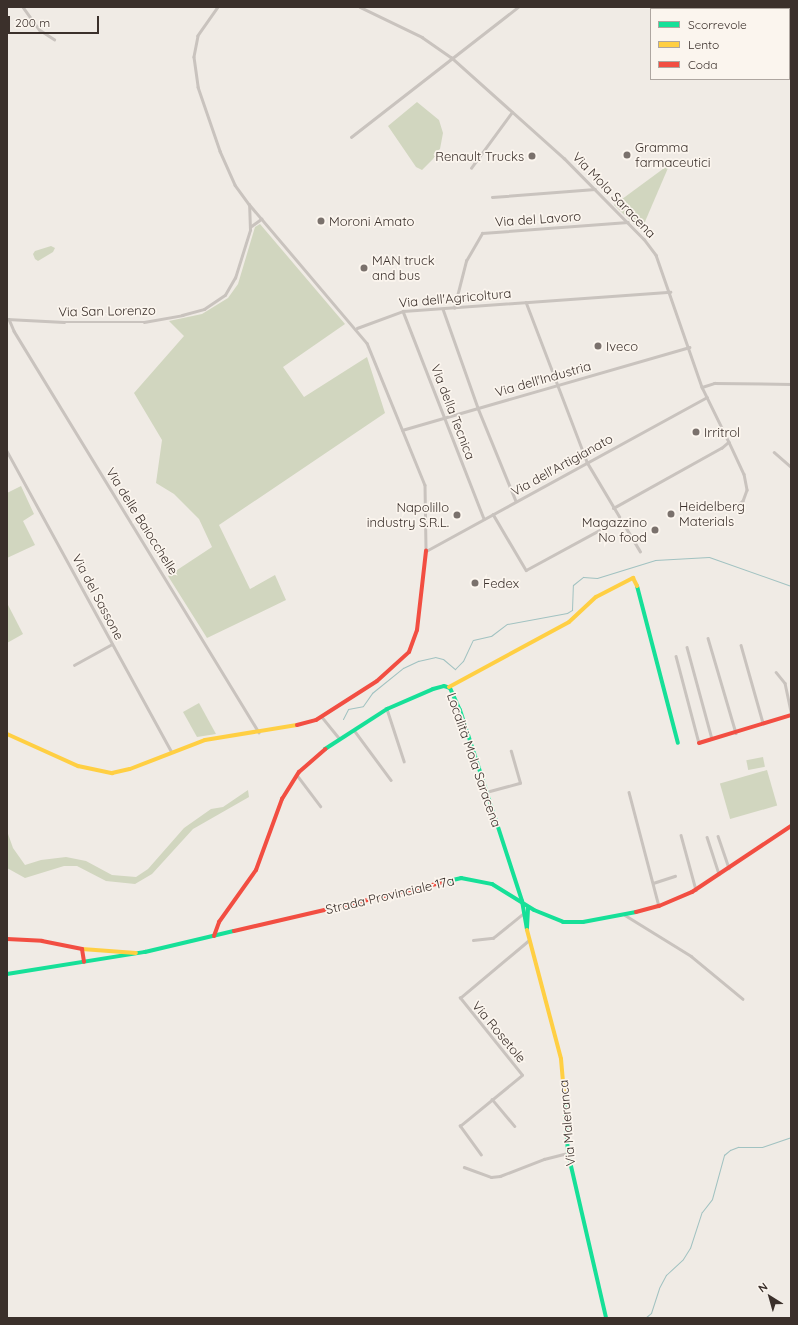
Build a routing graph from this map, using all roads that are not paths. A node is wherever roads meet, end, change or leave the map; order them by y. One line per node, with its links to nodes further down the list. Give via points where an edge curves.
1 (23, 7): 5 (street, via 40,30)
2 (218, 7): 12 (street, via 196,40 196,74 222,156 235,185)
3 (360, 7): 6 (street, Via Mola Saracena, via 422,37)
4 (518, 7): 6 (street)
5 (54, 39)
6 (451, 57): 7 (street, Via Mola Saracena); 8 (street)
7 (512, 112): 9 (street); 10 (street, Via Mola Saracena)
8 (351, 137)
9 (471, 168)
10 (595, 189): 11 (street); 14 (street, Via Mola Saracena)
11 (492, 197)
12 (249, 204): 13 (street); 15 (street)
13 (261, 219): 15 (street); 22 (street)
14 (628, 222): 16 (street, Via Mola Saracena, via 656,255); 18 (street, Via del Lavoro, via 482,233 466,261)
15 (250, 228): 21 (street, Via San Lorenzo, via 230,288 221,298 199,311 144,322)
16 (670, 292): 17 (street, Via dell'Agricoltura); 23 (street, Via Mola Saracena)
17 (526, 302): 18 (street, Via dell'Agricoltura); 25 (street)
18 (454, 308): 19 (street, Via dell'Agricoltura)
19 (443, 309): 20 (street, Via dell'Agricoltura); 28 (street)
20 (403, 311): 22 (street, Via dell'Agricoltura); 29 (street, Via della Tecnica)
21 (8, 319): 57 (street, Via delle Baiocchelle)
22 (357, 328): 30 (street, via 369,346)
23 (689, 347): 25 (street, Via dell'Industria); 26 (street, Via Mola Saracena)
24 (791, 384): 26 (street, via 714,383)
25 (557, 385): 28 (street, Via dell'Industria); 34 (street)
26 (702, 387): 27 (street, Via Mola Saracena)
27 (707, 397): 31 (street, Via Mola Saracena); 34 (street, Via dell'Artigianato)
28 (478, 408): 29 (street, Via dell'Industria); 36 (street)
29 (444, 418): 30 (street, Via dell'Industria); 40 (street, Via della Tecnica)
30 (402, 430): 42 (street, via 426,490)
31 (729, 442): 37 (street); 38 (street, Via Mola Saracena, via 744,474 747,490)
32 (7, 451): 45 (street, Via del Sassone)
33 (774, 452): 35 (street)
34 (587, 462): 36 (street, Via dell'Artigianato); 37 (street)
35 (791, 467)
36 (516, 501): 39 (street, Via dell'Artigianato)
37 (614, 508): 41 (street)
38 (736, 508)
39 (494, 514): 40 (street, Via dell'Artigianato); 41 (street, via 526,570)
40 (484, 519): 42 (street, Via dell'Artigianato)
41 (620, 519): 43 (street)
42 (426, 550): 54 (street, via 417,630 410,651 380,679)
43 (640, 551)
44 (708, 638): 59 (street)
45 (112, 644): 49 (street); 65 (street, Via del Sassone)
46 (741, 645): 55 (street)
47 (687, 647): 61 (street)
48 (676, 656): 63 (street)
49 (74, 665)
50 (776, 672): 53 (street, via 785,683)
51 (449, 687): 52 (street, Località Mola Saracena, via 433,689); 62 (street, via 569,622 598,596 632,578 636,582); 69 (street, Località Mola Saracena, via 460,710)
52 (387, 709): 56 (street, Località Mola Saracena); 66 (street)
53 (791, 713): 55 (street)
54 (322, 717): 57 (street, via 296,726); 60 (street)
55 (763, 723): 59 (street)
56 (354, 730): 60 (street, Località Mola Saracena); 68 (street)
57 (259, 732): 65 (street, via 208,739)
58 (7, 734): 65 (street, via 78,766 102,772 125,770)
59 (736, 734): 61 (street)
60 (339, 738): 67 (street, Località Mola Saracena)
61 (713, 740): 63 (street)
62 (678, 743)
63 (699, 743)
64 (511, 751): 69 (street, via 520,783)
65 (172, 752)
66 (404, 761)
67 (297, 775): 71 (street); 87 (street, Località Mola Saracena, via 282,799 256,870 220,920)
68 (391, 780)
69 (486, 792): 81 (street, Località Mola Saracena)
70 (629, 792): 79 (street)
71 (320, 806)
72 (791, 826): 76 (street, Strada Provinciale 17a)
73 (681, 835): 80 (street)
74 (718, 836): 76 (street)
75 (707, 837): 77 (street)
76 (729, 868): 77 (street, Strada Provinciale 17a)
77 (719, 875): 80 (street, Strada Provinciale 17a)
78 (675, 876): 79 (street)
79 (653, 882): 82 (street)
80 (696, 890): 82 (street, Strada Provinciale 17a)
81 (523, 903): 83 (street, Strada Provinciale 17a); 84 (street, Località Mola Saracena); 87 (street, Strada Provinciale 17a, via 487,882 461,878)
82 (659, 906): 85 (street, Strada Provinciale 17a)
83 (528, 907): 85 (street, Strada Provinciale 17a, via 548,917 569,923); 86 (street)
84 (524, 914): 86 (street, Località Mola Saracena); 89 (street, via 493,938)
85 (624, 914): 95 (street, via 691,956)
86 (526, 929): 90 (street, Via Maleranca)
87 (214, 936): 92 (street, Strada Provinciale 17a)
88 (7, 939): 91 (street, via 42,941)
89 (473, 940)
90 (529, 940): 96 (street, Via Rosetole, via 460,999 522,1075); 98 (street, Via Maleranca, via 562,1063)
91 (82, 949): 92 (street); 93 (street)
92 (140, 953): 93 (street, Strada Provinciale 17a)
93 (84, 962): 94 (street, Strada Provinciale 17a)
94 (7, 974)
95 (743, 999)
96 (492, 1099): 97 (street); 99 (street, via 460,1127)
97 (515, 1126)
98 (568, 1152): 100 (street, via 544,1158 500,1176 491,1177); 101 (street, Via Maleranca)
99 (481, 1155)
100 (464, 1167)
101 (606, 1318)

